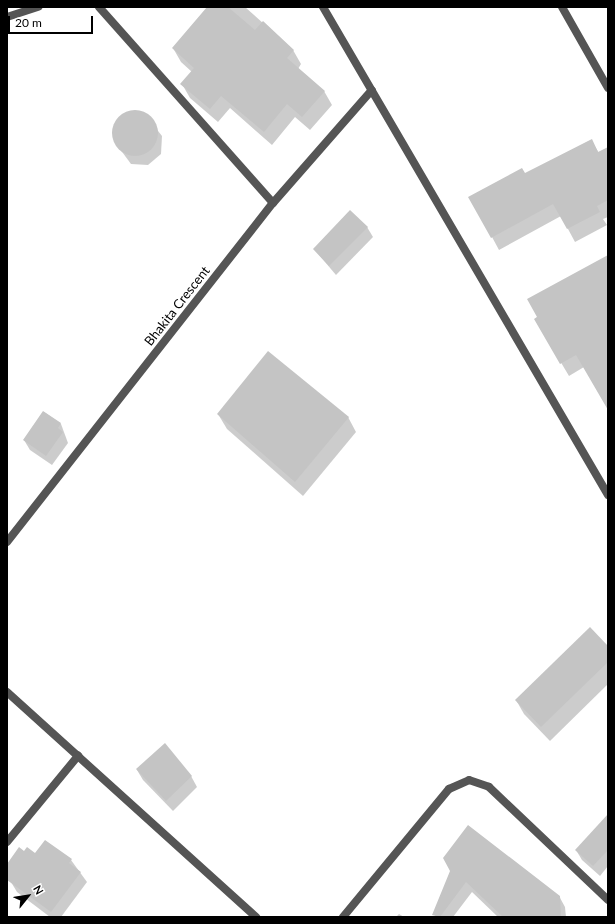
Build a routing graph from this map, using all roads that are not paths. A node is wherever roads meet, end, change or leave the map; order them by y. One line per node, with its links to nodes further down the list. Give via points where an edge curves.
1 (38, 7): 5 (street)
2 (99, 7): 8 (street)
3 (323, 7): 7 (street)
4 (562, 7): 6 (street)
5 (7, 17)
6 (608, 88)
7 (372, 90): 8 (street, Bhakita Crescent); 9 (street)
8 (273, 203): 10 (street, Bhakita Crescent)
9 (608, 495)
10 (7, 542)
11 (7, 692): 12 (street)
12 (78, 756): 13 (street); 15 (street)
13 (7, 842)
14 (608, 900): 16 (street, via 489,787 469,780 450,789)
15 (256, 917)
16 (343, 917)

